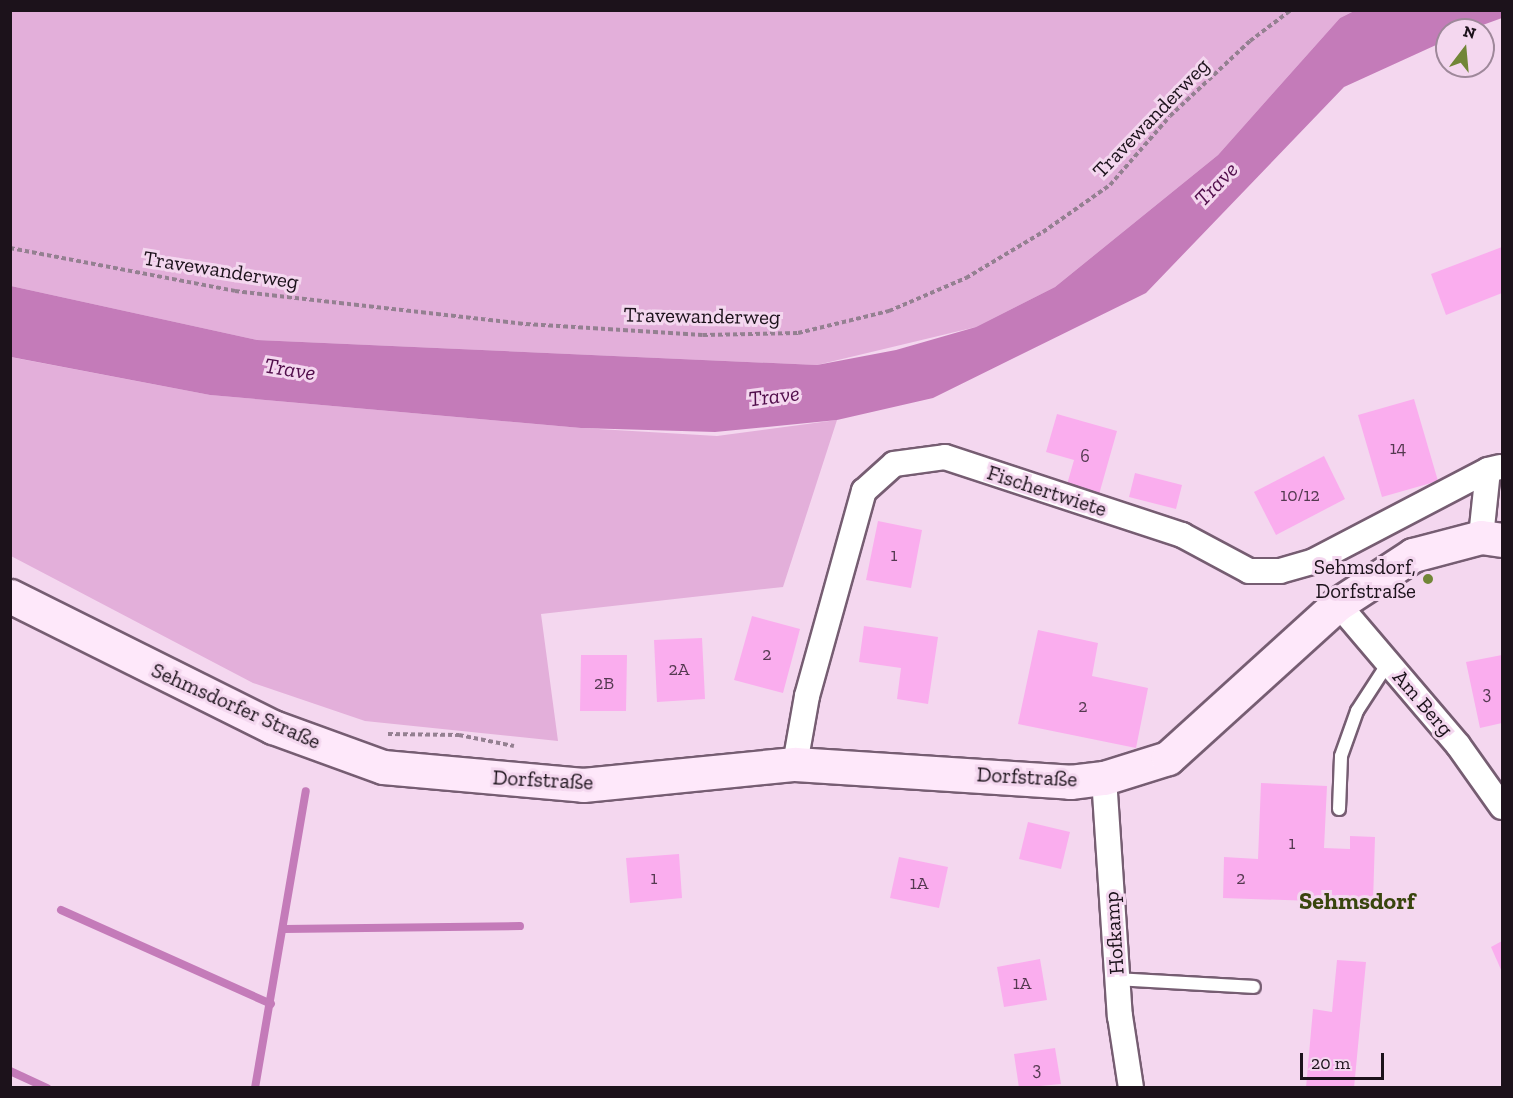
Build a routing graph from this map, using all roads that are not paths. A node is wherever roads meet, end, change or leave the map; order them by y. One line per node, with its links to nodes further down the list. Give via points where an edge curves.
1 (1495, 468): 2 (street); 6 (street, Fischertwiete, via 1314,561 1280,571 1249,571 1182,535 945,457 894,464 864,491 810,685)
2 (1492, 538): 4 (main road, Dorfstraße, via 1413,555)
3 (10, 596): 7 (main road, Sehmsdorfer Straße, via 273,727 383,767)
4 (1338, 604): 5 (street, Am Berg); 8 (main road, Dorfstraße, via 1168,758)
5 (1388, 663): 9 (street, Am Berg); 10 (lane, via 1358,711 1341,756)
6 (795, 764): 7 (main road, Dorfstraße, via 583,785); 8 (main road, Dorfstraße, via 1070,782)
7 (474, 776)
8 (1104, 778): 11 (street, Hofkamp)
9 (1503, 807)
10 (1339, 809)
11 (1117, 979): 12 (lane); 13 (street, Hofkamp)
12 (1254, 987)
13 (1131, 1088)

